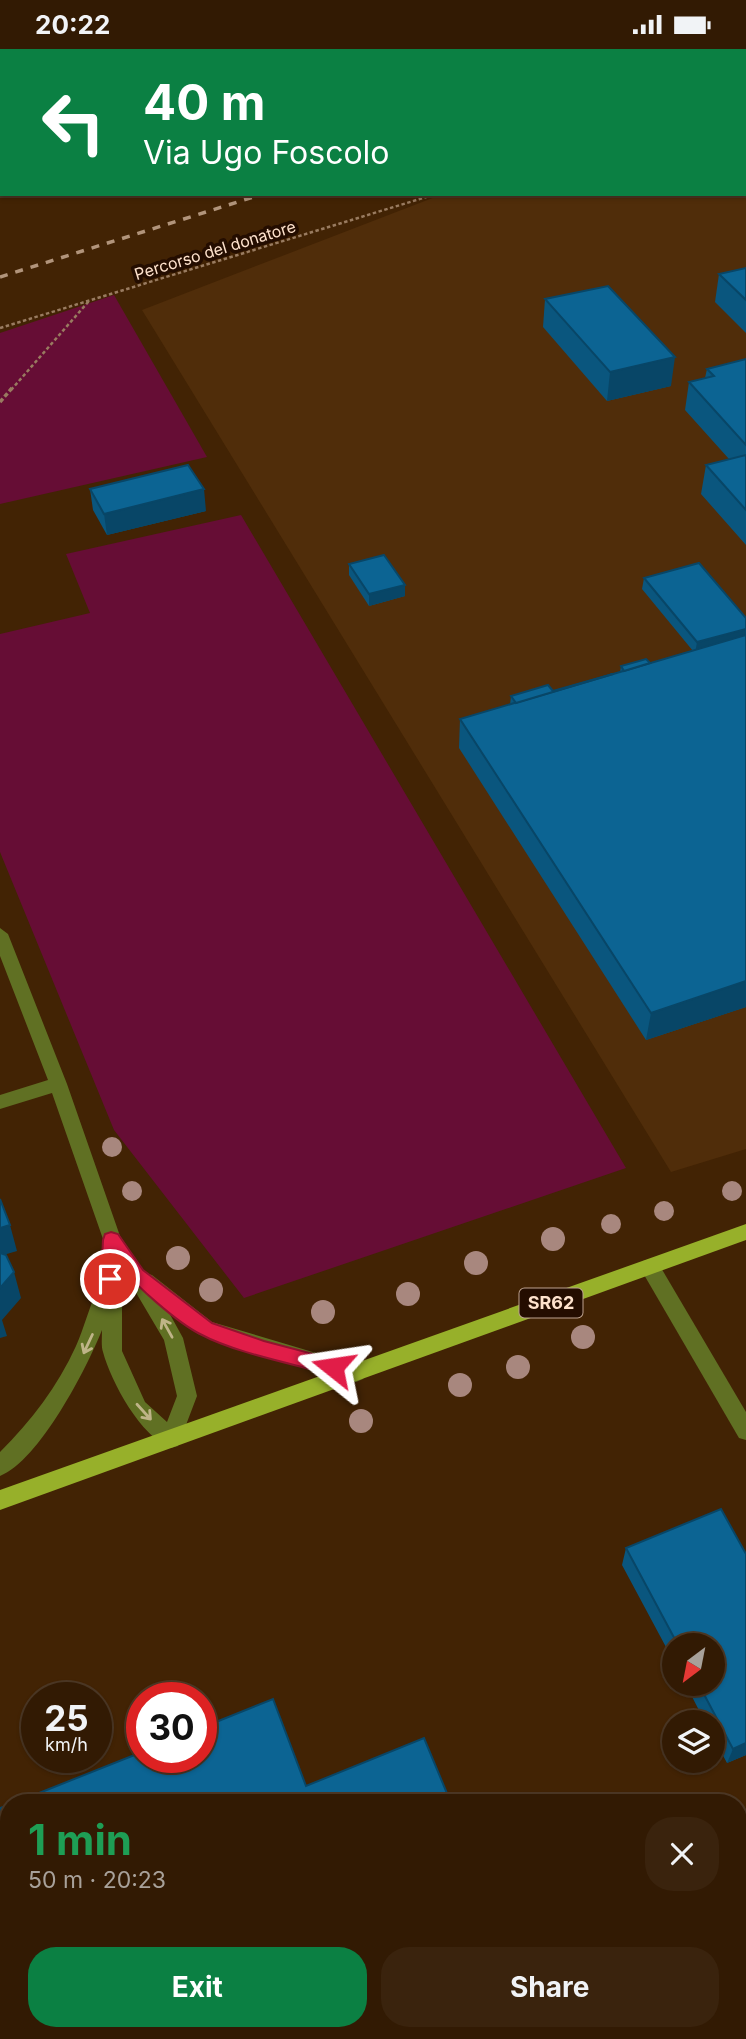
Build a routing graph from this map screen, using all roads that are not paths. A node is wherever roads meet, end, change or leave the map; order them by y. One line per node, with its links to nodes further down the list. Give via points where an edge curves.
1 (0, 934): 2 (street)
2 (58, 1084): 3 (street); 5 (street)
3 (0, 1102)
4 (746, 1232): 6 (main road, SR62)
5 (111, 1240): 7 (street); 8 (street)
6 (650, 1267): 9 (main road, SR62); 10 (street)
7 (136, 1275): 9 (street, via 205,1328); 11 (street, one-way to 7, via 187,1396 173,1338)
8 (110, 1279): 11 (street, one-way to 11, via 112,1351 138,1408); 12 (street, one-way to 12, via 92,1339 62,1394)
9 (356, 1373): 11 (main road, SR62)
10 (746, 1431)
11 (171, 1439): 13 (main road, SR62)
12 (0, 1466)
13 (0, 1500)

